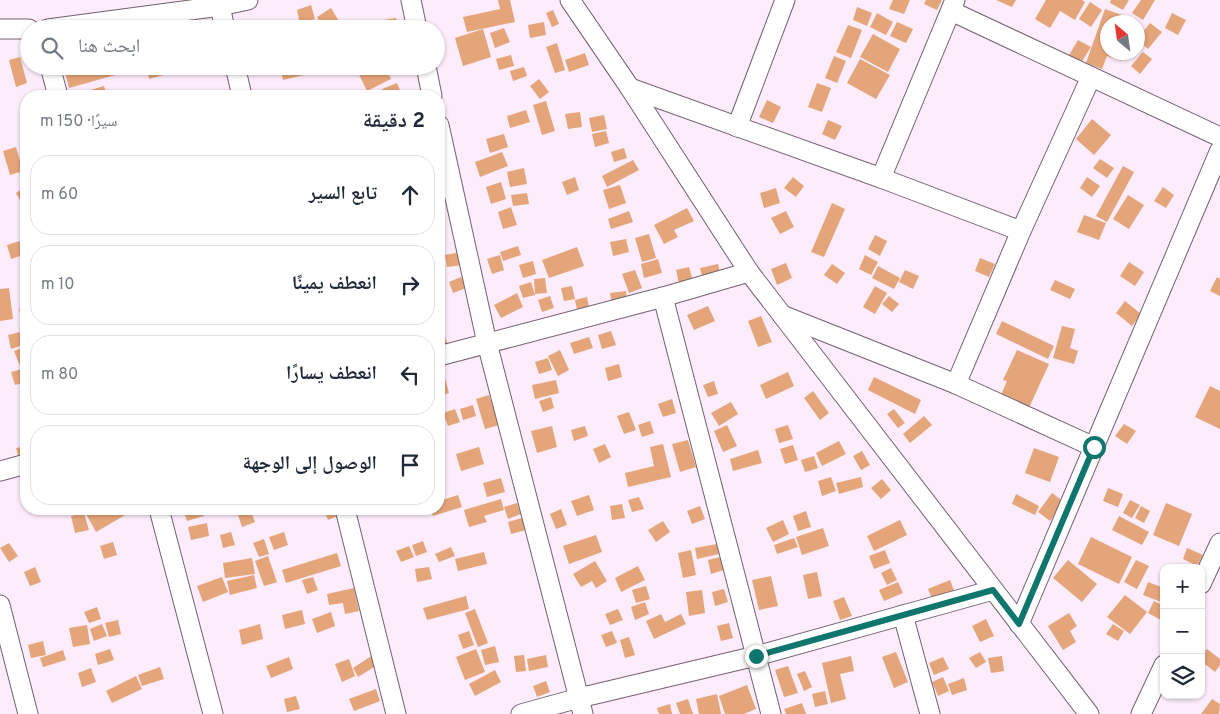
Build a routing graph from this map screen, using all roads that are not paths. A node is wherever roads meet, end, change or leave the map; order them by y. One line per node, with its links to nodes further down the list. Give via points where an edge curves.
1 (248, 0): 5 (street)
2 (411, 0): 9 (street)
3 (570, 0): 16 (street)
4 (785, 0): 20 (street)
5 (220, 6): 7 (street); 8 (street)
6 (953, 6): 15 (street); 24 (street)
7 (115, 20)
8 (223, 20)
9 (416, 20)
10 (0, 29): 11 (street)
11 (20, 29)
12 (52, 75): 17 (street)
13 (237, 75): 18 (street)
14 (428, 75): 19 (street)
15 (1091, 77): 21 (street); 25 (street)
16 (630, 88): 20 (street); 26 (street)
17 (56, 90)
18 (241, 90)
19 (431, 90)
20 (737, 127): 24 (street)
21 (1220, 137)
22 (1220, 150): 32 (street)
23 (445, 152): 29 (street)
24 (881, 178): 25 (street)
25 (1021, 231): 31 (street)
26 (749, 272): 27 (street); 28 (street)
27 (663, 297): 29 (street); 43 (street)
28 (781, 315): 31 (street); 39 (street)
29 (487, 343): 30 (street); 45 (street)
30 (445, 354)
31 (956, 384): 32 (street)
32 (1094, 447): 42 (street)
33 (20, 466): 34 (street)
34 (0, 471)
35 (161, 515): 47 (street)
36 (346, 515): 48 (street)
37 (1220, 543): 38 (street)
38 (1205, 575)
39 (993, 590): 41 (street); 42 (street)
40 (0, 605): 46 (street)
41 (903, 615): 43 (street); 51 (street)
42 (1019, 624): 52 (street)
43 (756, 656): 45 (street); 50 (street)
44 (1160, 674): 53 (street)
45 (581, 706): 49 (street)
46 (28, 714)
47 (213, 714)
48 (396, 714)
49 (521, 714)
50 (771, 714)
51 (930, 714)
52 (1089, 714)
53 (1141, 714)

